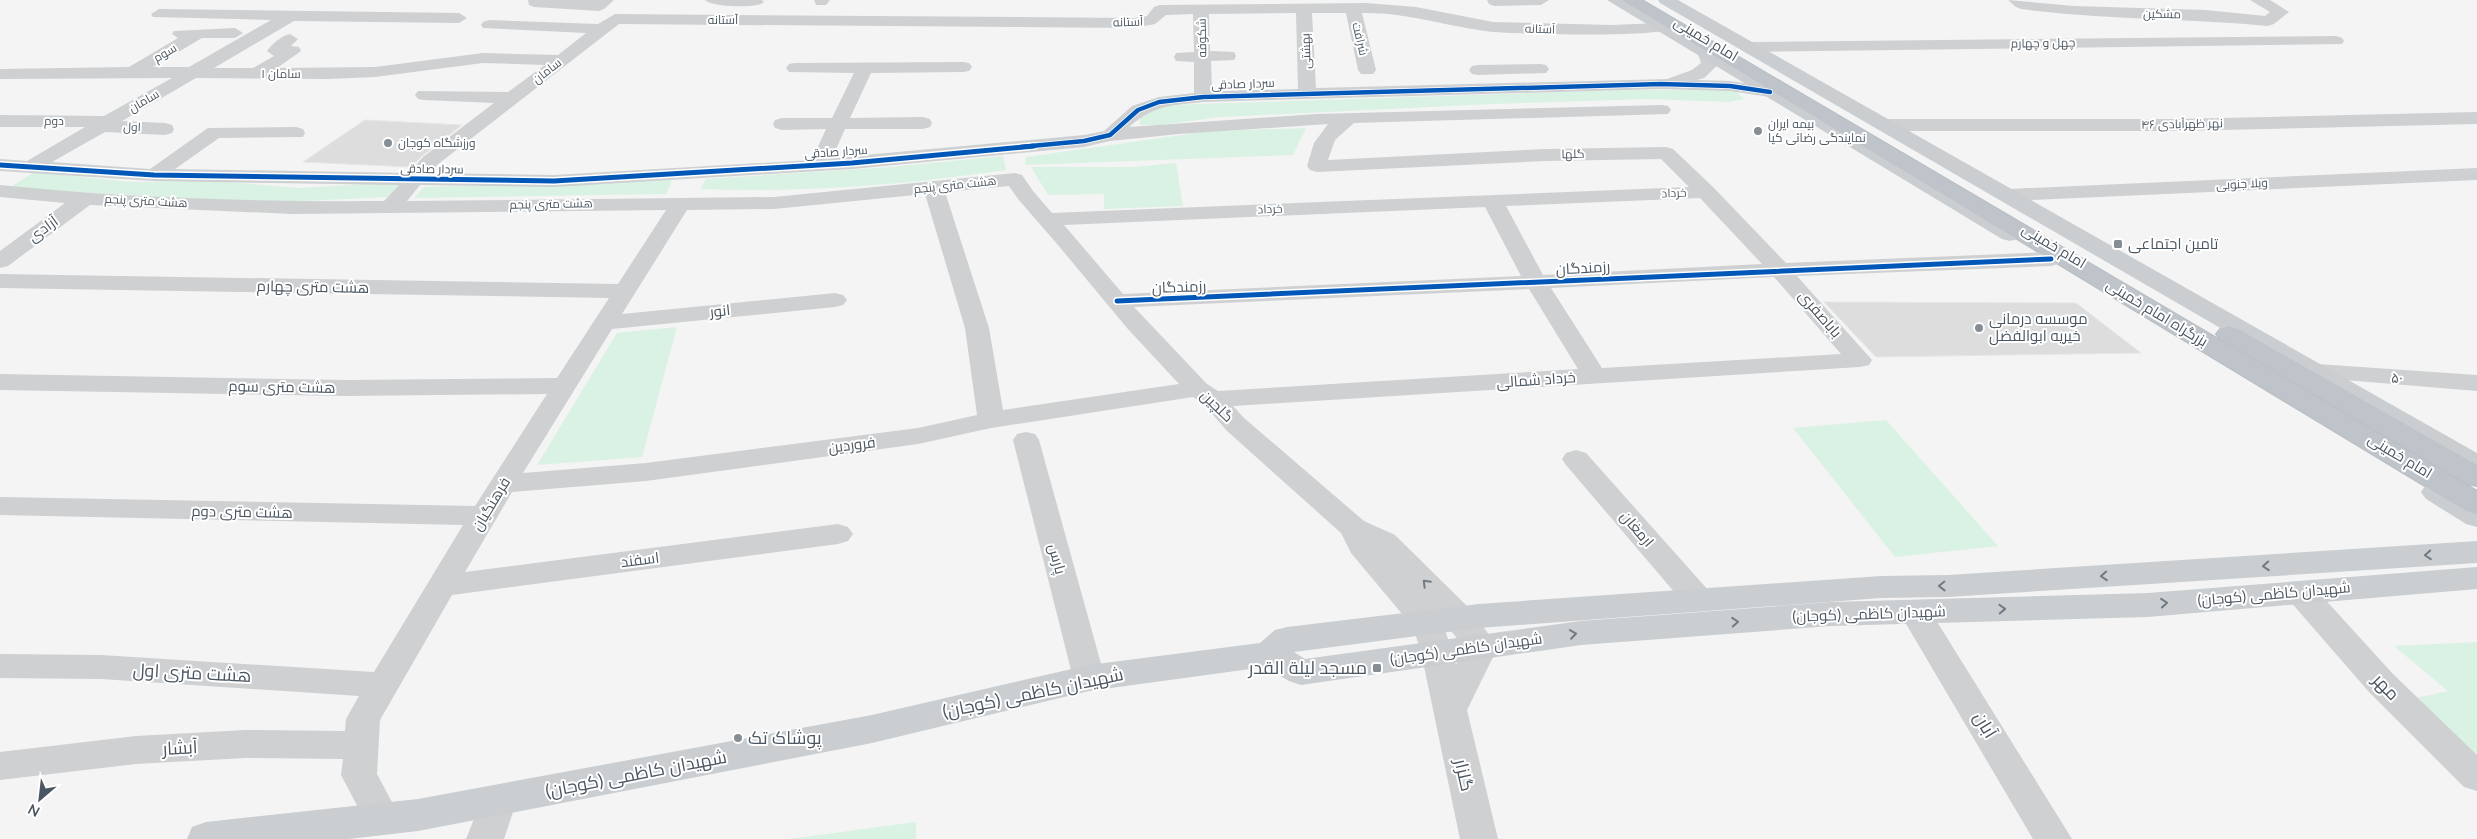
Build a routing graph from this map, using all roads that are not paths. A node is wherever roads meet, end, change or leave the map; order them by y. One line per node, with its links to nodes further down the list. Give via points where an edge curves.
1 (606, 0): 13 (street, via 598,6)
2 (713, 0): 12 (street)
3 (1541, 0): 10 (street)
4 (1615, 0): 24 (main road, امام خمینی)
5 (1630, 0): 104 (highway, بزرگراه امام خمینی)
6 (1653, 0): 102 (highway, بزرگراه امام خمینی)
7 (1666, 0): 30 (main road, امام خمینی)
8 (2016, 0): 9 (street, مشکین, via 2022,4 2074,11 2206,15 2268,21 2281,12)
9 (2258, 0)
10 (1494, 1)
11 (534, 2): 13 (street)
12 (756, 2)
13 (567, 4): 23 (street)
14 (1353, 8): 15 (street, آستانه); 22 (street, آستانه, via 1416,12); 41 (street, شرافت)
15 (1304, 9): 16 (street, آستانه); 49 (street, بهشتی)
16 (1201, 10): 21 (street, آستانه, via 1160,10 1159,16 1152,21 1133,23); 32 (street, شکوفه)
17 (159, 14): 19 (street)
18 (503, 14): 23 (street, via 483,29)
19 (290, 16): 20 (street); 44 (street, سامان)
20 (459, 18)
21 (608, 24): 23 (street); 35 (street, سامان)
22 (1482, 25): 24 (street, آستانه, via 1538,30); 39 (street)
23 (530, 26)
24 (1662, 28): 31 (main road, امام خمینی)
25 (234, 33): 26 (street)
26 (198, 34): 27 (street); 43 (street, سوم)
27 (160, 35)
28 (290, 39): 45 (street, via 275,51 293,51)
29 (2336, 41): 30 (street, چهل و چهارم)
30 (1750, 47): 61 (main road, امام خمینی)
31 (1706, 54): 47 (street, via 1710,64 1698,74); 48 (main road, امام خمینی)
32 (1202, 56): 33 (street); 34 (street); 51 (street, شکوفه)
33 (1228, 56)
34 (1182, 57)
35 (562, 60): 45 (street, سامان ۱, via 483,58 375,72); 52 (street, سامان)
36 (963, 67): 38 (street)
37 (794, 68): 38 (street)
38 (866, 68): 60 (street)
39 (1498, 69): 40 (street); 42 (street)
40 (1540, 69)
41 (1367, 70)
42 (1478, 70)
43 (133, 72): 44 (street, سامان ۱); 46 (street, سامان ۱)
44 (192, 73): 45 (street, سامان ۱); 58 (street, سامان)
45 (256, 73)
46 (0, 74)
47 (1661, 84): 48 (street, via 1730,86); 49 (street, سردار صادقی)
48 (1770, 92): 82 (main road, امام خمینی)
49 (1307, 93): 51 (street, سردار صادقی)
50 (424, 95): 52 (street)
51 (1203, 97): 64 (street, سردار صادقی, via 1159,102 1138,110)
52 (512, 98): 72 (street, سامان, via 430,161)
53 (1662, 110): 54 (street)
54 (1349, 118): 64 (street, via 1220,124); 75 (street, گلها, via 1328,133 1321,145 1317,166 1545,154 1666,152)
55 (2477, 118): 61 (street, نهر ظهرآبادی ۴۶, via 2178,125)
56 (0, 121): 58 (street, دوم)
57 (923, 123): 60 (street)
58 (103, 124): 62 (street, اول); 68 (street, سامان)
59 (782, 124): 60 (street)
60 (839, 124): 67 (street)
61 (1886, 125): 76 (main road, امام خمینی)
62 (165, 129)
63 (296, 133): 70 (street, via 215,132)
64 (1110, 135): 65 (street, سردار صادقی)
65 (1017, 148): 67 (street, سردار صادقی); 71 (street, via 1013,153)
66 (0, 164): 68 (street, سردار صادقی)
67 (819, 165): 72 (street, سردار صادقی, via 554,181)
68 (32, 166): 70 (street, سردار صادقی); 74 (street, سامان)
69 (2477, 174): 76 (street, ویلا جنوبی)
70 (154, 175): 72 (street, سردار صادقی)
71 (1015, 179): 73 (street, هشت متری پنجم); 81 (street, گلچین)
72 (415, 180): 80 (street, سامان)
73 (933, 187): 79 (street, هشت متری پنجم, via 774,203); 98 (street, via 977,328)
74 (0, 190): 77 (street, هشت متری پنجم)
75 (1707, 192): 78 (street, خرداد); 84 (street, گلها)
76 (2008, 195): 92 (main road, امام خمینی)
77 (86, 198): 80 (street, هشت متری پنجم, via 232,206); 83 (street, آزادی)
78 (1492, 200): 81 (street, خرداد); 86 (street)
79 (681, 203): 80 (street, هشت متری پنجم); 87 (street, فرهنگیان)
80 (391, 206)
81 (1048, 219): 89 (street, گلچین)
82 (2051, 259): 84 (street, رزمندگان); 107 (main road, امام خمینی)
83 (0, 260)
84 (1780, 269): 86 (street, رزمندگان); 91 (street, باباصفری)
85 (0, 281): 87 (street, هشت متری چهارم)
86 (1536, 283): 89 (street, رزمندگان); 93 (street)
87 (625, 291): 90 (street, فرهنگیان)
88 (835, 300): 90 (street, انور)
89 (1117, 301): 97 (street, گلچین)
90 (605, 323): 96 (street, فرهنگیان)
91 (1860, 360): 93 (street, خرداد شمالی)
92 (2317, 372): 95 (street, ۵۰); 101 (main road, امام خمینی)
93 (1595, 376): 97 (street, خرداد شمالی)
94 (0, 382): 96 (street, هشت متری سوم, via 347,388)
95 (2477, 383)
96 (565, 386): 103 (street, فرهنگیان)
97 (1206, 394): 98 (street, فروردین); 108 (street, گلچین, via 1235,424)
98 (991, 420): 103 (street, فروردین, via 918,436 646,472)
99 (1026, 440): 119 (street, پارس)
100 (1576, 459): 113 (street, ارمغان)
101 (2477, 465)
102 (2477, 477)
103 (503, 484): 106 (street, فرهنگیان)
104 (2477, 504)
105 (0, 506): 106 (street, هشت متری دوم)
106 (484, 516): 111 (street, فرهنگیان)
107 (2477, 517)
108 (1354, 528): 115 (street, one-way to 108, via 1385,542); 116 (street, گلچین, via 1361,546)
109 (838, 534): 111 (street, اسفند)
110 (2476, 572): 112 (main road, شهیدان کاظمی (کوجان)); 113 (main road, شهیدان کاظمی (کوجان), one-way to 113, via 1881,587)
111 (442, 586): 120 (street, فرهنگیان)
112 (2300, 592): 114 (main road, شهیدان کاظمی (کوجان), one-way to 112, via 2148,605); 124 (street, مهر, via 2381,683)
113 (1698, 599): 115 (main road, شهیدان کاظمی (کوجان))
114 (1915, 612): 117 (main road, شهیدان کاظمی (کوجان), one-way to 114, via 1581,633 1831,614); 130 (street, آبان)
115 (1460, 618): 116 (main road, شهیدان کاظمی (کوجان)); 117 (street)
116 (1432, 638): 117 (main road, شهیدان کاظمی (کوجان), via 1451,652); 119 (main road, شهیدان کاظمی (کوجان), via 1301,672 1269,654); 121 (street, گلزار)
117 (1482, 647): 121 (street)
118 (0, 666): 120 (street, هشت متری اول, via 101,667)
119 (1089, 678): 125 (main road, شهیدان کاظمی (کوجان), via 872,729)
120 (383, 685): 122 (street, فرهنگیان, via 363,719)
121 (1449, 712): 129 (street, گلزار)
122 (361, 745): 123 (street, آبشار, via 226,745 136,750); 126 (street, فرهنگیان, via 359,775)
123 (0, 766)
124 (2477, 777)
125 (499, 800): 126 (main road, شهیدان کاظمی (کوجان)); 128 (street)
126 (383, 819): 127 (main road, شهیدان کاظمی (کوجان))
127 (206, 839)
128 (486, 839)
129 (1478, 839)
130 (2053, 839)

